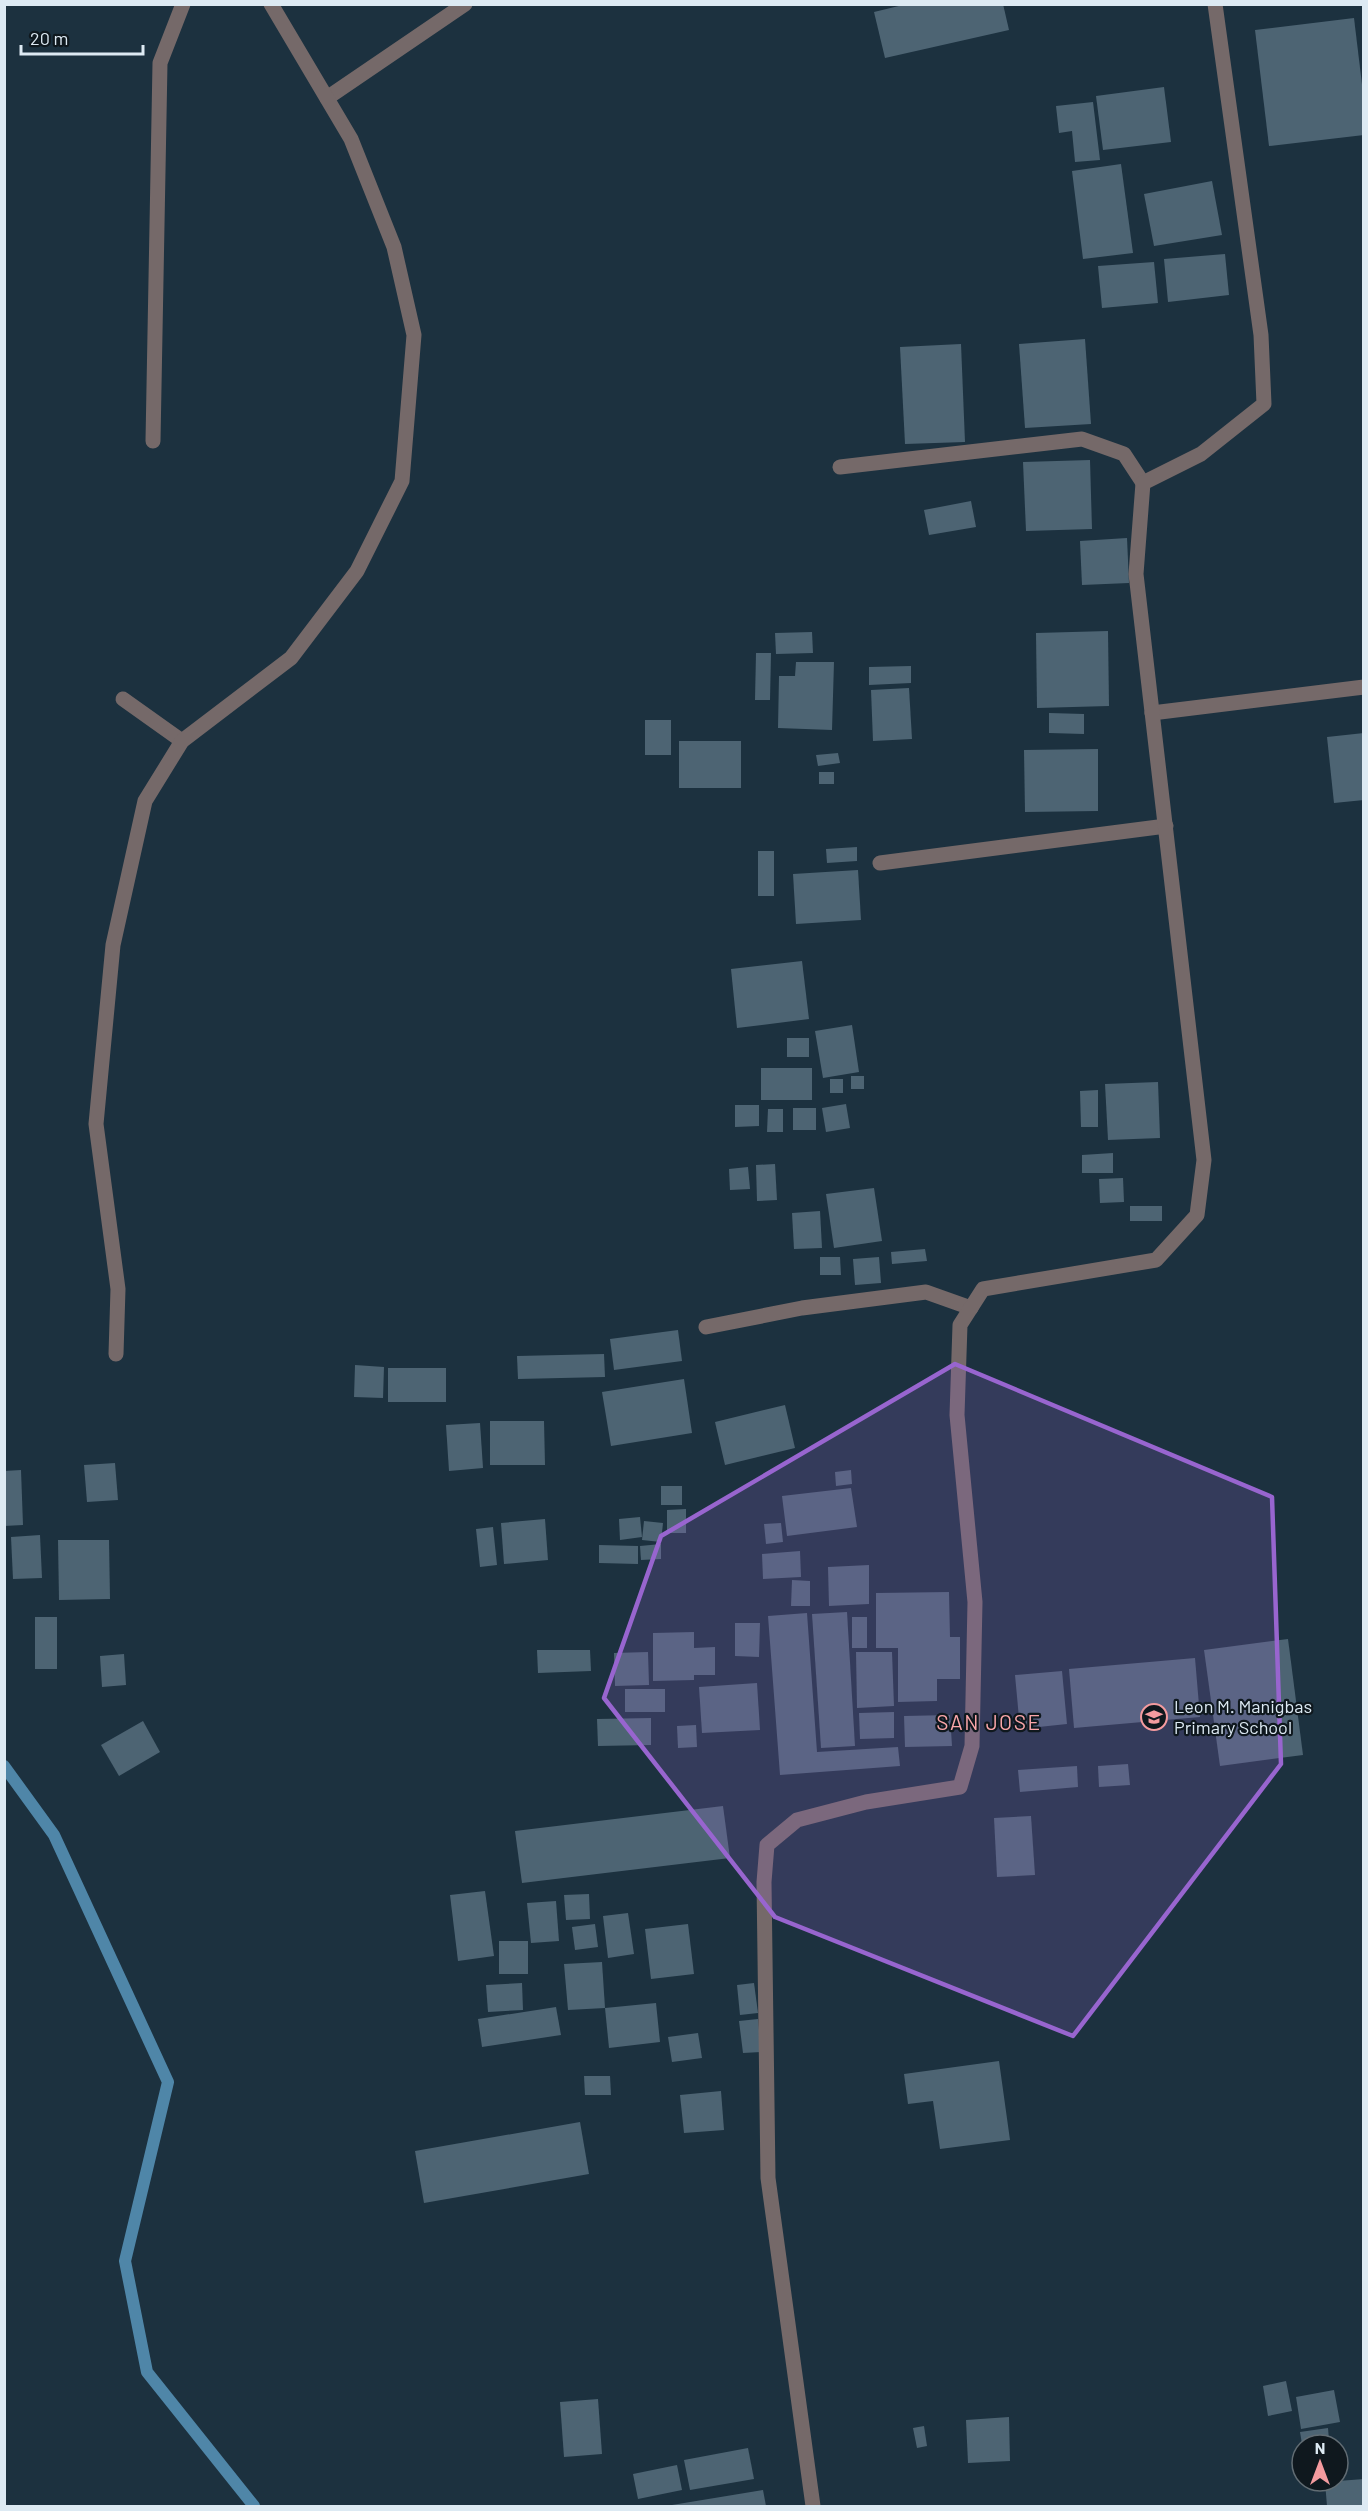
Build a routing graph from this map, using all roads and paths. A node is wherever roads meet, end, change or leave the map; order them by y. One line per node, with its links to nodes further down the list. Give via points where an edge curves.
1 (183, 4): 6 (street, via 160,63)
2 (271, 4): 5 (street)
3 (465, 4): 5 (street)
4 (1215, 4): 8 (street, via 1261,335 1264,404 1200,454)
5 (327, 98): 12 (street, via 351,139 394,247 414,335 402,481 357,571 291,658)
6 (153, 441)
7 (840, 467): 8 (street, via 1082,439 1124,454)
8 (1143, 483): 11 (street, via 1136,574)
9 (1364, 687): 11 (street)
10 (123, 699): 12 (street)
11 (1152, 713): 13 (street)
12 (182, 741): 17 (street, via 145,801 113,945 96,1124 118,1289)
13 (1166, 826): 14 (street); 15 (street, via 1204,1160 1197,1215 1156,1260 983,1289)
14 (880, 863)
15 (971, 1308): 16 (street, via 926,1292 802,1308); 18 (street, via 960,1325 957,1414 975,1602 972,1746 960,1787 866,1802 797,1820 767,1845 764,1882 768,2178)
16 (706, 1327)
17 (116, 1354)
18 (813, 2506)

